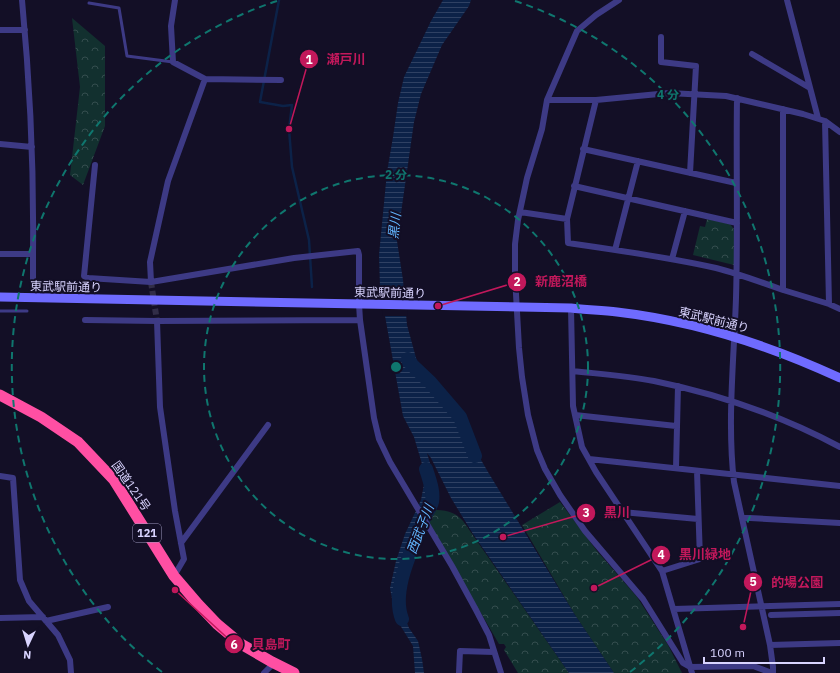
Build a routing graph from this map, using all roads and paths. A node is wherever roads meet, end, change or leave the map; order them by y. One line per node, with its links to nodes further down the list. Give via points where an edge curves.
1 (22, 0): 7 (street)
2 (175, 0): 10 (street, via 171,26)
3 (619, 0): 16 (street, via 577,31)
4 (787, 0): 13 (street)
5 (89, 3): 10 (lane, via 119,8 127,56)
6 (0, 30): 7 (street)
7 (25, 30): 23 (street)
8 (661, 37): 14 (street, via 661,62 696,66)
9 (752, 54): 13 (street)
10 (173, 62): 11 (street)
11 (205, 79): 12 (street); 40 (street, via 168,180 150,262)
12 (281, 80)
13 (810, 88): 19 (street)
14 (694, 94): 15 (street); 17 (street, via 669,93); 27 (street)
15 (737, 98): 18 (street); 28 (street)
16 (547, 100): 17 (street); 32 (street)
17 (596, 100): 24 (street)
18 (783, 109): 19 (street); 42 (street)
19 (818, 118): 20 (street)
20 (825, 121): 21 (street); 45 (street)
21 (840, 132)
22 (0, 144): 23 (street)
23 (32, 146): 37 (street)
24 (584, 149): 25 (street); 29 (street)
25 (638, 161): 27 (street); 30 (street)
26 (95, 165): 40 (street, via 84,276)
27 (690, 173): 28 (street)
28 (736, 183): 34 (street)
29 (574, 186): 30 (street); 33 (street)
30 (628, 199): 31 (street); 35 (street)
31 (685, 211): 34 (street); 38 (street)
32 (520, 212): 33 (street); 46 (street, via 515,244)
33 (566, 218): 35 (street, via 568,243)
34 (737, 222): 39 (street)
35 (615, 250): 38 (street)
36 (0, 254): 37 (street)
37 (33, 254): 41 (street)
38 (672, 260): 39 (street)
39 (737, 274): 42 (street); 54 (street)
40 (152, 282): 44 (street, via 294,258 358,251)
41 (33, 283)
42 (783, 290): 45 (street)
43 (0, 297): 44 (street, 東武駅前通り)
44 (362, 304): 46 (street, 東武駅前通り); 52 (street)
45 (829, 304): 48 (street)
46 (514, 307): 47 (street, 東武駅前通り); 89 (street, via 525,397 545,469 585,531 641,597 677,655)
47 (571, 308): 54 (street, 東武駅前通り, via 617,312); 55 (street)
48 (840, 309)
49 (0, 311): 50 (lane)
50 (27, 311)
51 (85, 320): 53 (street)
52 (360, 320): 53 (street); 87 (street, via 379,439 476,610 489,635)
53 (156, 321): 74 (street, via 160,407)
54 (734, 337): 56 (street, 東武駅前通り, via 777,351); 59 (street)
55 (573, 371): 57 (street, via 630,377); 60 (street)
56 (840, 378)
57 (678, 386): 59 (street); 62 (street)
58 (0, 395): 76 (highway, 国道121号 / 121, via 42,417 78,442 96,459 114,480)
59 (732, 401): 63 (street, via 790,423); 67 (street)
60 (575, 416): 62 (street); 64 (street, via 582,447)
61 (268, 424): 74 (street)
62 (676, 426): 65 (street)
63 (840, 447)
64 (588, 459): 65 (street); 70 (street)
65 (676, 468): 66 (street)
66 (697, 471): 67 (street); 72 (street)
67 (733, 474): 69 (street); 71 (street)
68 (0, 476): 84 (street, via 13,478 20,580 29,601)
69 (840, 486)
70 (622, 512): 72 (street); 75 (street)
71 (742, 518): 73 (street); 79 (street)
72 (698, 519): 75 (street, via 700,559)
73 (840, 523)
74 (181, 543): 76 (street, via 184,559)
75 (662, 571): 80 (street)
76 (174, 576): 88 (highway, 国道121号 / 121, via 217,624 241,644)
77 (840, 604): 79 (street)
78 (108, 607): 84 (street)
79 (761, 607): 80 (street); 86 (street)
80 (674, 609): 89 (street)
81 (840, 613): 82 (street)
82 (771, 615)
83 (0, 618): 84 (street)
84 (45, 619): 90 (street, via 58,635 70,660)
85 (840, 643): 86 (street)
86 (770, 645): 95 (street)
87 (494, 652): 93 (street, via 460,651); 94 (street)
88 (274, 663): 91 (street); 92 (highway, 国道121号 / 121)
89 (691, 670): 95 (street, via 753,666)
90 (71, 673)
91 (264, 673)
92 (294, 673)
93 (459, 673)
94 (501, 673)
95 (772, 673)

